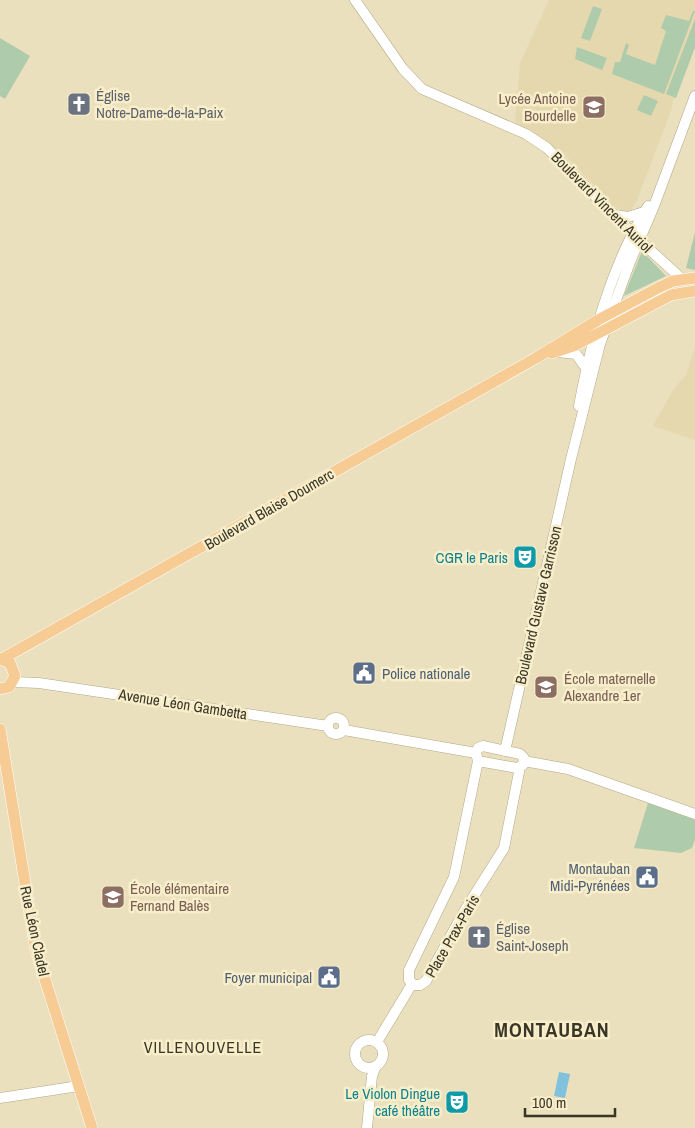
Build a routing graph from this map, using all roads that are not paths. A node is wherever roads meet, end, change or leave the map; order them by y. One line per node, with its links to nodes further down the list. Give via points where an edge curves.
1 (357, 2): 5 (main road, Boulevard Vincent Auriol, via 403,69 422,89 526,134 555,154)
2 (695, 96): 3 (main road)
3 (662, 181): 4 (main road); 6 (main road)
4 (644, 212): 5 (main road, via 628,217); 6 (main road)
5 (615, 215): 6 (main road, Boulevard Vincent Auriol)
6 (636, 237): 8 (main road, Boulevard Vincent Auriol); 10 (main road); 11 (main road, Boulevard Gustave Garrisson)
7 (695, 278): 8 (main road, Boulevard Blaise Doumerc)
8 (682, 279): 10 (main road, Boulevard Blaise Doumerc)
9 (695, 291): 11 (main road, Boulevard Blaise Doumerc, via 670,295)
10 (610, 314): 11 (main road, Boulevard Blaise Doumerc)
11 (602, 325): 12 (main road, Boulevard Blaise Doumerc); 14 (main road, Boulevard Blaise Doumerc); 16 (main road, Boulevard Gustave Garrisson)
12 (593, 335): 13 (main road, Boulevard Blaise Doumerc); 15 (main road, Boulevard Gustave Garrisson)
13 (555, 352): 14 (main road, Boulevard Blaise Doumerc); 15 (main road, via 576,354)
14 (536, 358): 17 (main road, Boulevard Blaise Doumerc)
15 (586, 368): 16 (main road, Boulevard Gustave Garrisson)
16 (571, 459): 21 (main road, Boulevard Gustave Garrisson)
17 (1, 659): 18 (main road, via 10,663)
18 (14, 676): 19 (main road); 22 (main road, Avenue Léon Gambetta, via 39,683 328,726 331,720 338,718 344,722 344,730)
19 (1, 692)
20 (0, 729): 31 (main road, Rue Léon Cladel, via 36,951)
21 (505, 751): 22 (main road, via 480,746); 23 (main road, via 520,754)
22 (477, 757): 23 (main road, Avenue Léon Gambetta); 25 (main road, Place Prax-Paris, via 454,877)
23 (522, 764): 24 (main road, via 568,769); 26 (main road, Place Prax-Paris, via 504,848)
24 (695, 814)
25 (409, 970): 26 (main road, via 420,966); 27 (main road, Place Prax-Paris)
26 (428, 976): 27 (main road, Place Prax-Paris, via 422,984)
27 (412, 984): 28 (main road)
28 (377, 1042): 29 (main road, via 383,1054); 30 (main road, via 363,1041 356,1047 356,1059)
29 (376, 1066): 30 (main road); 34 (main road)
30 (364, 1067): 34 (main road, via 367,1075)
31 (79, 1086): 32 (main road); 33 (main road, Rue Léon Cladel)
32 (0, 1098)
33 (92, 1128)
34 (365, 1128)

